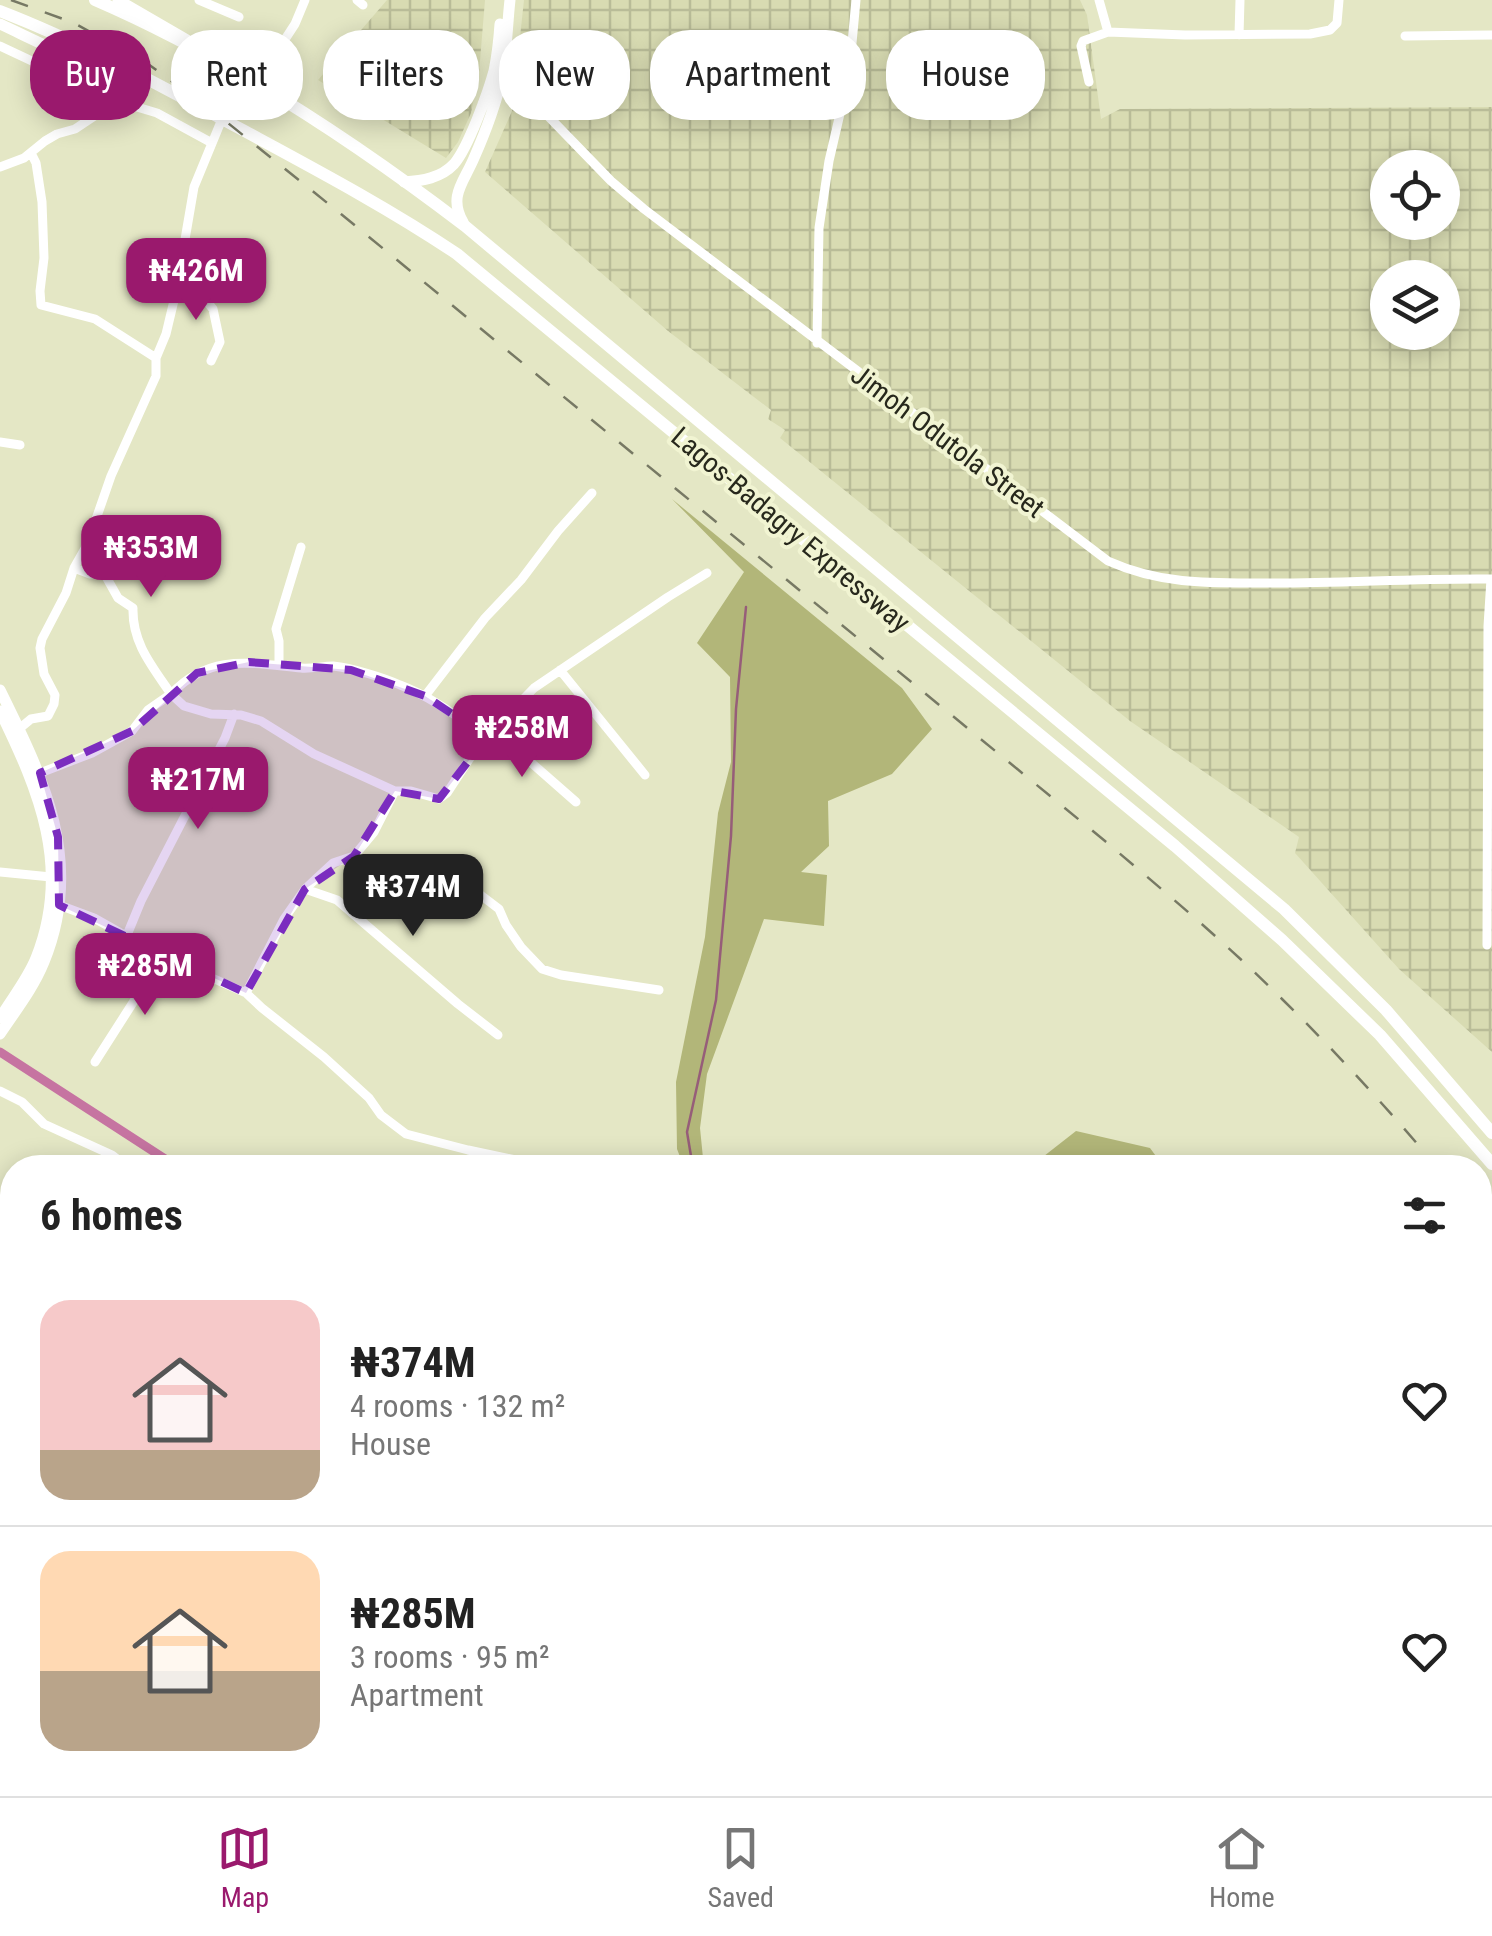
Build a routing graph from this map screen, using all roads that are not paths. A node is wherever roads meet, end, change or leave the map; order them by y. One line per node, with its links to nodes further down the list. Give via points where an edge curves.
1 (95, 0): 22 (highway, Lagos-Badagry Expressway)
2 (118, 0): 16 (main road, Lagos-Badagry Expressway)
3 (198, 0): 11 (street)
4 (227, 0): 11 (street)
5 (306, 0): 17 (street)
6 (506, 0): 26 (main road)
7 (856, 0): 39 (street, via 819,228)
8 (1098, 0): 18 (street)
9 (1240, 0): 19 (street)
10 (1339, 0): 19 (street, via 1338,23 1330,30)
11 (217, 10): 13 (street)
12 (0, 11): 15 (highway)
13 (238, 17)
14 (0, 24): 23 (main road, Lagos-Badagry Expressway)
15 (48, 30)
16 (172, 30)
17 (291, 30)
18 (1108, 32): 19 (street); 27 (street, via 1083,41)
19 (1239, 35)
20 (1492, 35): 21 (street)
21 (1405, 36)
22 (171, 37)
23 (30, 38)
24 (0, 46): 25 (street)
25 (30, 60)
26 (498, 73): 36 (main road, via 454,164 436,176); 37 (main road, via 478,149 456,196); 39 (street, Jimoh Odutola Street, via 517,84 611,181)
27 (1089, 82)
28 (151, 111): 33 (street)
29 (303, 115): 36 (highway, Lagos-Badagry Expressway)
30 (89, 120): 34 (street)
31 (222, 120): 33 (street)
32 (224, 120): 80 (highway, Lagos-Badagry Expressway, via 383,206 504,292 1282,940 1380,1036)
33 (212, 143): 38 (street, via 194,187)
34 (32, 153): 35 (street); 40 (street, via 42,202 41,305 95,319)
35 (0, 167)
36 (404, 182): 37 (highway, Lagos-Badagry Expressway)
37 (465, 226): 77 (highway, Lagos-Badagry Expressway, via 1284,909 1386,1010)
38 (176, 292): 40 (street); 41 (street, via 213,309 220,342)
39 (817, 342): 48 (street, Jimoh Odutola Street, via 1067,532 1126,569 1192,583)
40 (156, 358): 46 (street, via 156,376)
41 (211, 360)
42 (0, 442): 43 (street)
43 (20, 445)
44 (592, 493): 53 (street)
45 (300, 547): 49 (street, via 276,629)
46 (74, 568): 52 (street, via 104,573 118,598 133,608 141,646); 56 (street, via 40,648 54,704 48,716)
47 (707, 573): 50 (street)
48 (1491, 579): 68 (street)
49 (279, 665): 52 (street, via 210,668); 53 (street, via 352,670)
50 (560, 670): 57 (street); 59 (street)
51 (0, 690): 56 (main road)
52 (170, 694): 55 (street, via 184,706); 58 (street, via 132,731)
53 (425, 696): 57 (street)
54 (0, 710): 56 (main road)
55 (234, 714): 60 (street, via 261,721); 67 (street)
56 (16, 732): 58 (main road); 64 (main road, via 45,819)
57 (490, 733): 60 (street, via 447,794); 61 (street)
58 (40, 773): 66 (main road, via 58,837)
59 (644, 775)
60 (395, 791): 62 (street)
61 (576, 802)
62 (354, 856): 65 (street); 70 (street, via 408,892 457,877 499,909 542,969)
63 (0, 872): 64 (street)
64 (51, 877): 72 (main road, via 37,956)
65 (304, 889): 71 (street); 74 (street, via 337,900)
66 (59, 905): 67 (street); 72 (main road, via 45,959 23,1002)
67 (127, 936): 69 (street)
68 (1487, 944)
69 (158, 954): 71 (street); 75 (street)
70 (659, 990)
71 (246, 993): 79 (street, via 406,1134)
72 (5, 1009): 73 (main road)
73 (0, 1034)
74 (498, 1034)
75 (96, 1062)
76 (0, 1091): 78 (street, via 44,1124)
77 (1492, 1133)
78 (112, 1155)
79 (492, 1155)
80 (1484, 1155)

